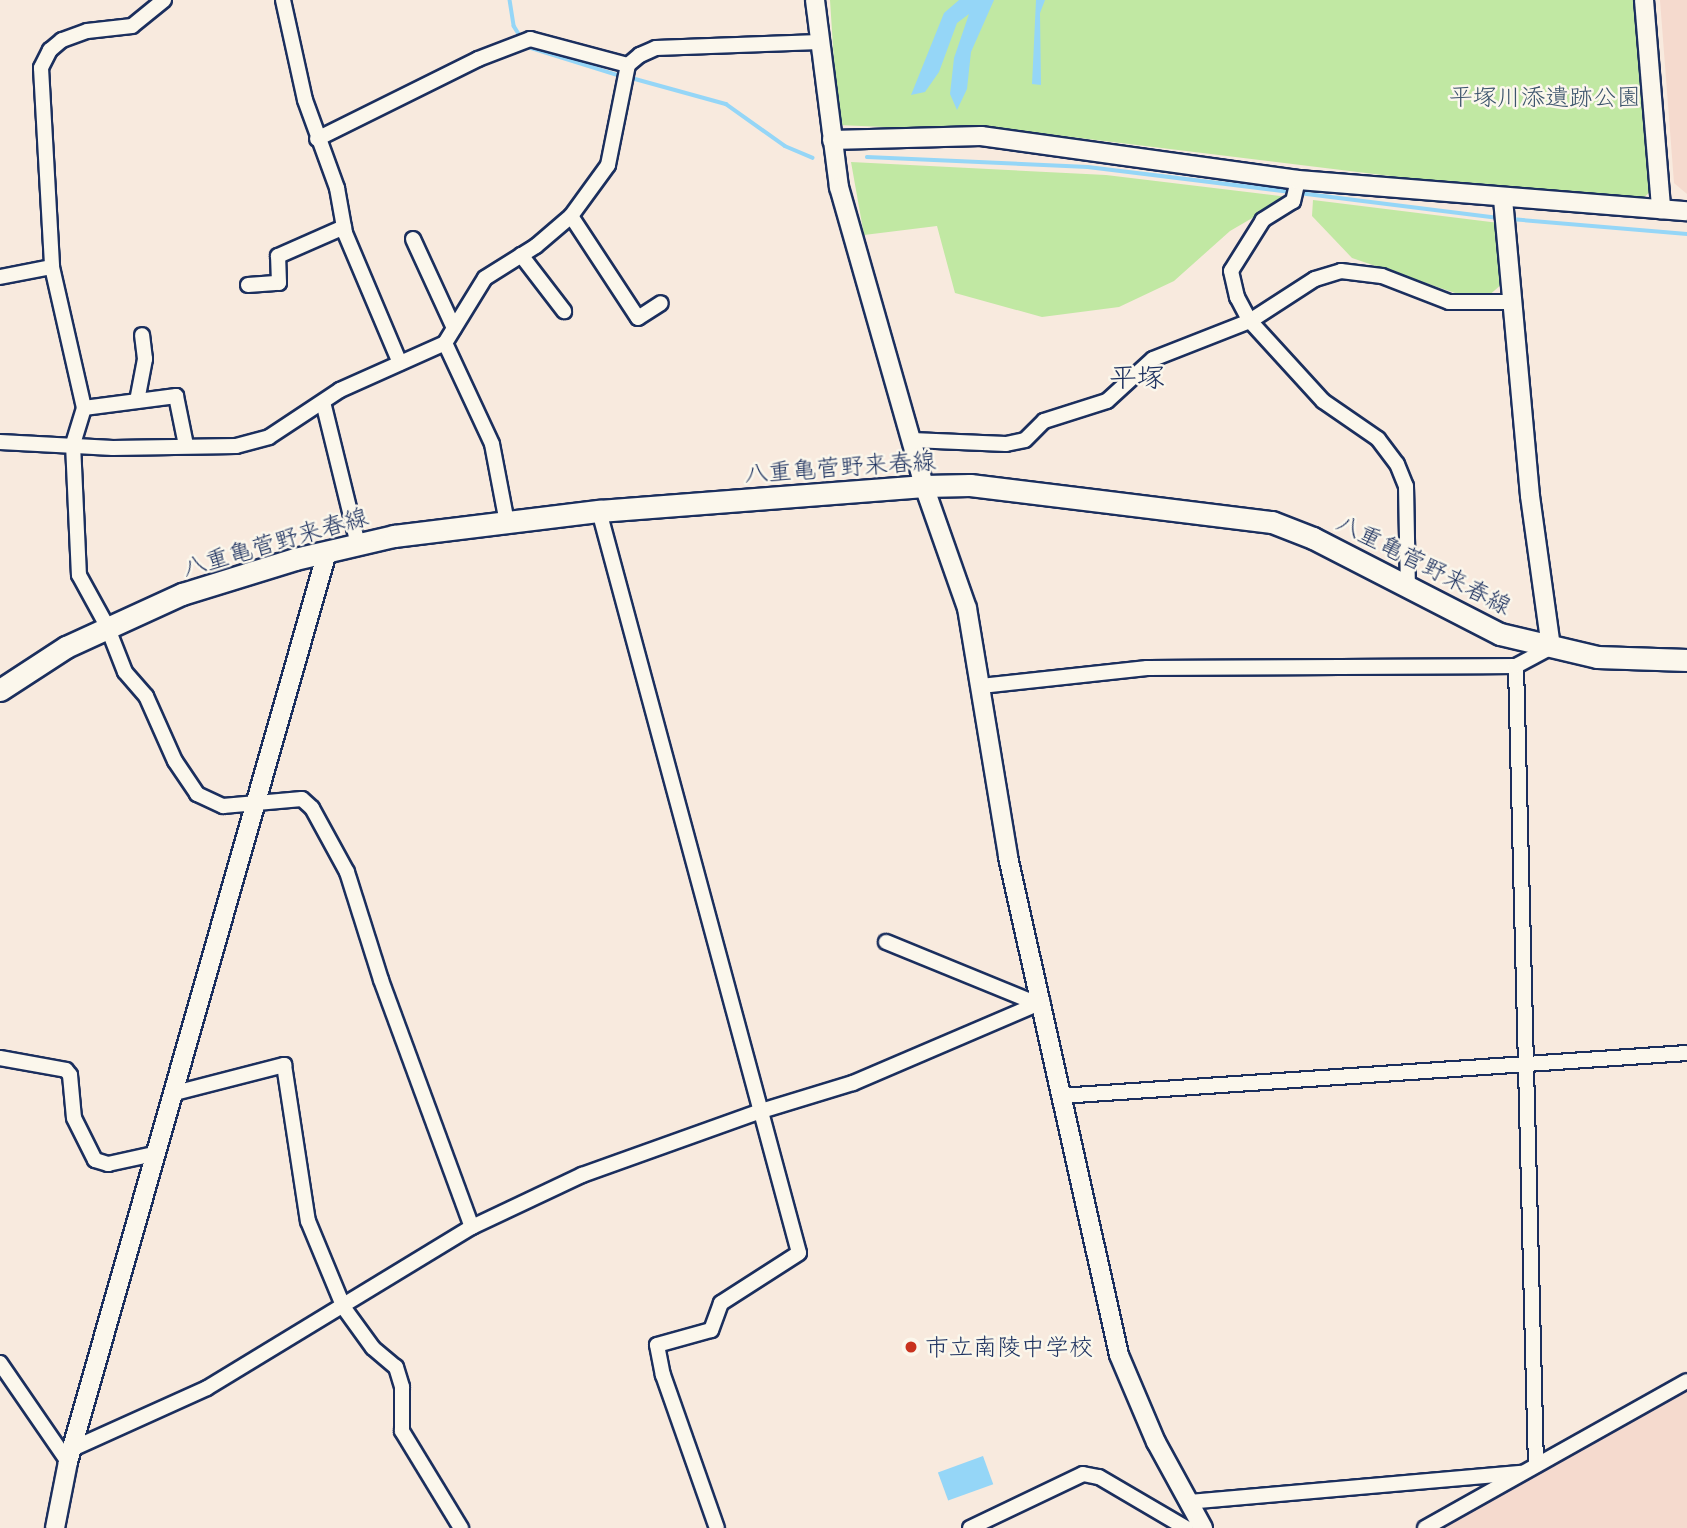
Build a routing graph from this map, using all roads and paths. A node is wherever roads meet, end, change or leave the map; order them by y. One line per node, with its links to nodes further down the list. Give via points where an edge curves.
1 (283, 0): 7 (street)
2 (815, 0): 5 (street)
3 (1644, 0): 11 (street)
4 (158, 2): 17 (street, via 132,26 87,31 62,40 50,50 41,68)
5 (819, 43): 6 (street, via 656,48); 8 (street)
6 (628, 65): 7 (street, via 530,39); 13 (street, via 608,165)
7 (317, 139): 14 (street, via 337,188)
8 (832, 140): 9 (street, via 981,136); 31 (street, via 863,281)
9 (1298, 180): 10 (street); 23 (street, via 1293,201 1263,220 1231,271)
10 (1504, 206): 11 (street); 20 (street)
11 (1661, 209): 12 (street)
12 (1687, 211)
13 (571, 216): 16 (street); 21 (street, via 638,318)
14 (344, 227): 19 (street, via 278,256 279,283); 27 (street)
15 (413, 239): 24 (street)
16 (522, 255): 22 (street); 24 (street, via 485,278)
17 (52, 267): 18 (street); 30 (street)
18 (0, 277)
19 (248, 285)
20 (1510, 302): 23 (street, via 1448,302 1382,276 1341,271 1315,279); 42 (street)
21 (661, 303)
22 (564, 310)
23 (1250, 321): 31 (street, via 1153,359 1107,401 1044,421 1026,440 1006,444); 40 (street, via 1323,401 1378,439 1397,464 1406,486)
24 (454, 328): 26 (street)
25 (142, 335): 28 (street, via 145,359)
26 (445, 343): 27 (street); 37 (street, via 492,444)
27 (400, 363): 29 (street)
28 (137, 401): 30 (street); 34 (street, via 176,396)
29 (323, 402): 34 (street, via 270,437 236,446); 38 (street)
30 (85, 408): 33 (street)
31 (912, 440): 35 (street)
32 (0, 442): 33 (street)
33 (73, 444): 34 (street, via 113,448); 41 (street, via 79,575)
34 (186, 445)
35 (924, 486): 36 (main road, 八重亀菅野来春線); 40 (main road, 八重亀菅野来春線, via 970,485 1272,522); 45 (street, via 967,608)
36 (599, 512): 37 (main road, 八重亀菅野来春線); 55 (street)
37 (507, 523): 38 (main road, 八重亀菅野来春線, via 394,536)
38 (358, 545): 39 (main road, 八重亀菅野来春線)
39 (327, 552): 41 (main road, 八重亀菅野来春線, via 230,576); 47 (street)
40 (1408, 589): 42 (main road, 八重亀菅野来春線, via 1500,634)
41 (107, 626): 46 (main road, 八重亀菅野来春線); 47 (street, via 125,673 146,696 175,761 197,794 223,806)
42 (1550, 647): 43 (main road, 八重亀菅野来春線, via 1597,657); 44 (street)
43 (1687, 660)
44 (1516, 666): 45 (street, via 1147,668); 52 (street)
45 (981, 686): 49 (street, via 1009,857)
46 (0, 690)
47 (257, 804): 53 (street); 57 (street, via 302,799 346,872)
48 (886, 942): 49 (street)
49 (1040, 1003): 54 (street); 55 (street, via 853,1083)
50 (1687, 1053): 52 (street)
51 (0, 1058): 56 (street, via 66,1070 71,1075 74,1118 95,1160 108,1164)
52 (1528, 1066): 54 (street); 62 (street)
53 (175, 1093): 56 (street); 58 (street, via 284,1065 308,1221)
54 (1061, 1096): 64 (street, via 1119,1355)
55 (758, 1112): 57 (street, via 582,1175); 67 (street, via 799,1254 721,1303 711,1330 657,1345 663,1375)
56 (158, 1153): 61 (street)
57 (472, 1227): 58 (street)
58 (344, 1308): 61 (street, via 207,1388); 66 (street, via 373,1348 396,1367 402,1387 402,1431)
59 (0, 1363): 61 (street)
60 (1687, 1381): 62 (street)
61 (70, 1455): 65 (street)
62 (1536, 1465): 63 (street)
63 (1521, 1473): 64 (street); 71 (street)
64 (1188, 1502): 70 (street)
65 (55, 1528)
66 (461, 1528)
67 (717, 1528)
68 (970, 1528): 69 (street, via 1083,1474 1099,1477)
69 (1186, 1528)
70 (1203, 1528)
71 (1425, 1528)

